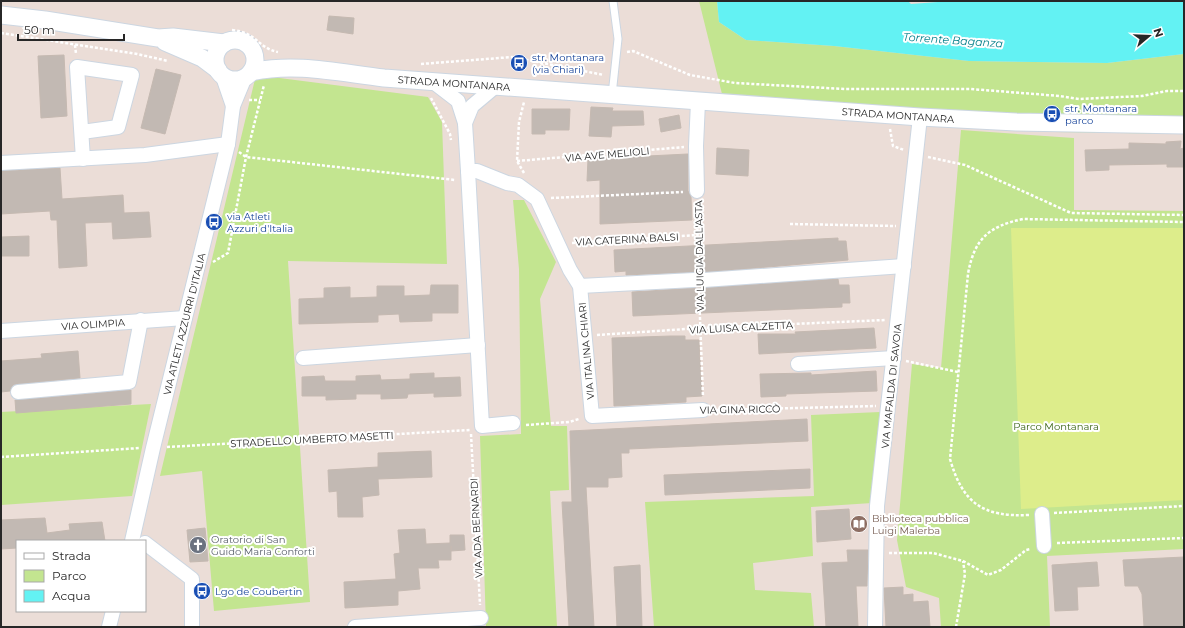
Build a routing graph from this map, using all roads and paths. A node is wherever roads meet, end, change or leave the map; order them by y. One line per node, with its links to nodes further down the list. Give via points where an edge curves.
1 (613, 1): 6 (lane, via 618,40)
2 (1, 15): 3 (street)
3 (158, 38): 4 (street, via 173,37); 8 (street, via 202,58)
4 (224, 43): 5 (street, via 237,40 246,43); 8 (street, via 216,52 215,60)
5 (253, 52): 7 (street, STRADA MONTANARA); 9 (street)
6 (615, 61): 14 (path, via 623,52 633,51 690,76 735,84 845,89 972,89 1079,99); 15 (lane)
7 (296, 67): 9 (street, STRADA MONTANARA, via 268,68); 10 (street, STRADA MONTANARA, via 384,78)
8 (221, 74): 9 (street, via 232,80); 18 (street, VIA ATLETI AZZURRI D'ITALIA)
9 (254, 77): 18 (street, VIA ATLETI AZZURRI D'ITALIA); 27 (path)
10 (426, 80): 11 (street, STRADA MONTANARA); 16 (street); 24 (path, via 450,134)
11 (466, 84): 12 (street, STRADA MONTANARA); 16 (street); 19 (street)
12 (496, 85): 13 (street, STRADA MONTANARA); 19 (street)
13 (530, 88): 15 (street, STRADA MONTANARA); 29 (path, via 519,122)
14 (1184, 91)
15 (612, 95): 17 (street, STRADA MONTANARA)
16 (458, 101): 21 (street)
17 (698, 102): 20 (street, STRADA MONTANARA); 26 (street, VIA LUIGIA DALL'ASTA)
18 (233, 106): 25 (street, VIA ATLETI AZZURRI D'ITALIA)
19 (472, 106): 21 (street)
20 (920, 117): 22 (street, STRADA MONTANARA); 38 (street, VIA MAFALDA DI SAVOIA)
21 (465, 123): 31 (street)
22 (1184, 126)
23 (82, 132): 23 (street, via 77,67 132,75 118,127); 28 (street)
24 (451, 142)
25 (228, 144): 27 (path); 28 (street, via 145,155); 42 (street, VIA ATLETI AZZURRI D'ITALIA)
26 (696, 146): 29 (path, VIA AVE MELIOLI); 34 (street, VIA LUIGIA DALL'ASTA)
27 (246, 157): 33 (path); 42 (path, via 228,253)
28 (83, 159): 30 (street)
29 (517, 161): 35 (path)
30 (1, 163)
31 (468, 171): 33 (path); 35 (street, VIA ITALINA CHIARI, via 477,170 518,185); 51 (street)
32 (453, 173): 33 (path)
33 (454, 181)
34 (697, 191): 35 (path); 39 (path, VIA LUIGIA DALL'ASTA)
35 (536, 199): 40 (street, VIA ITALINA CHIARI)
36 (1184, 222): 55 (path, via 1023,219 988,232 978,243 971,258)
37 (790, 224): 38 (path)
38 (908, 226): 41 (street, VIA MAFALDA DI SAVOIA)
39 (697, 235): 40 (path, VIA CATERINA BALSI); 43 (path, VIA LUIGIA DALL'ASTA)
40 (557, 243): 44 (street, VIA ITALINA CHIARI)
41 (904, 266): 43 (street); 47 (street, VIA MAFALDA DI SAVOIA)
42 (197, 271): 45 (street, VIA ATLETI AZZURRI D'ITALIA)
43 (699, 279): 44 (street); 48 (path, VIA LUIGIA DALL'ASTA)
44 (580, 286): 50 (street, VIA ITALINA CHIARI)
45 (186, 318): 46 (street, VIA OLIMPIA); 63 (street, VIA ATLETI AZZURRI D'ITALIA)
46 (141, 320): 49 (street, VIA OLIMPIA); 56 (street, via 129,382)
47 (898, 320): 48 (path, VIA LUISA CALZETTA); 53 (street, VIA MAFALDA DI SAVOIA)
48 (700, 328): 50 (path, VIA LUISA CALZETTA); 58 (path, VIA LUIGIA DALL'ASTA)
49 (1, 331)
50 (584, 336): 59 (street, VIA ITALINA CHIARI)
51 (478, 346): 52 (street); 61 (street, via 482,426)
52 (303, 358)
53 (894, 358): 54 (street); 55 (path); 57 (street, VIA MAFALDA DI SAVOIA)
54 (798, 364)
55 (958, 372): 66 (path, via 950,459 960,487 978,507 999,514)
56 (18, 392)
57 (888, 406): 58 (path, VIA GINA RICCÒ); 71 (street, VIA MAFALDA DI SAVOIA, via 877,506)
58 (703, 410): 59 (street, VIA GINA RICCÒ)
59 (592, 416): 61 (path, via 569,422)
60 (470, 422): 62 (path, VIA ADA BERNARDI)
61 (517, 424)
62 (470, 430): 63 (path, STRADELLO UMBERTO MASETTI); 74 (path, VIA ADA BERNARDI)
63 (153, 448): 64 (path, STRADELLO UMBERTO MASETTI); 68 (street, VIA ATLETI AZZURRI D'ITALIA)
64 (1, 457)
65 (1184, 506): 66 (path)
66 (1042, 514): 70 (street)
67 (1184, 538): 70 (path, via 1058,543)
68 (136, 539)
69 (146, 544): 76 (street, via 192,579)
70 (1044, 546): 72 (path, via 1026,550 1001,570 988,575)
71 (877, 554): 72 (path, via 933,553); 78 (street, VIA MAFALDA DI SAVOIA)
72 (963, 561): 79 (path, via 965,574)
73 (113, 612): 75 (street)
74 (481, 618): 77 (street)
75 (109, 627)
76 (192, 627)
77 (354, 627)
78 (875, 627)
79 (956, 627)

